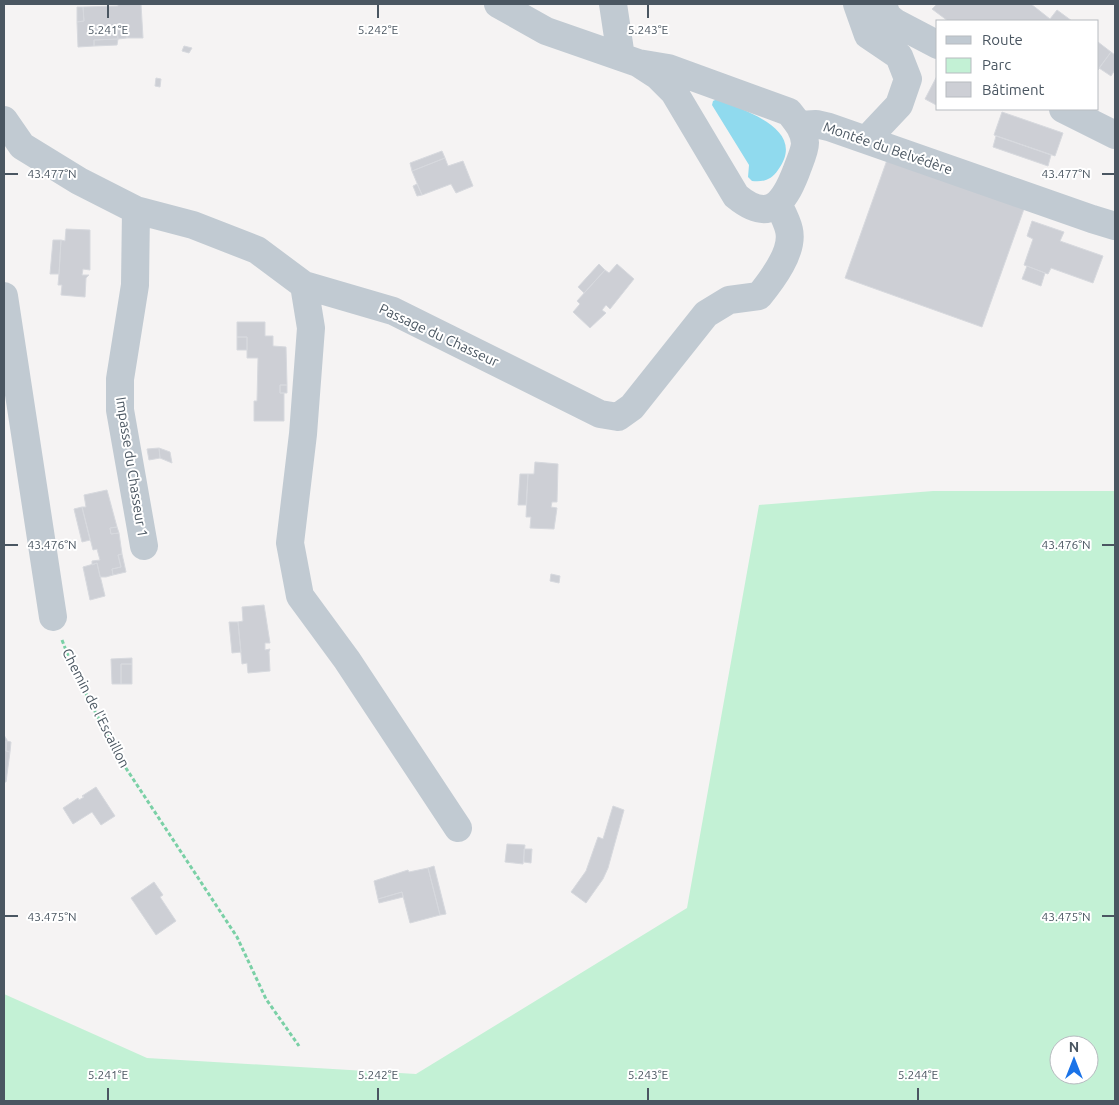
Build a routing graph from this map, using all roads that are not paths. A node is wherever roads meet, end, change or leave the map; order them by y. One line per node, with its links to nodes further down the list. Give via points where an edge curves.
1 (498, 4): 6 (street, via 546,31)
2 (613, 4): 6 (street)
3 (858, 4): 11 (street, via 868,35 899,56 908,79 899,105)
4 (883, 4): 5 (street, via 887,16 896,23)
5 (936, 43)
6 (629, 60): 9 (street, via 668,68 789,112); 12 (street, via 658,76 674,92 736,196 750,208 764,209)
7 (1065, 110): 10 (street)
8 (4, 120): 13 (street, Passage du Chasseur, via 22,146 79,181)
9 (799, 125): 11 (street, Montée du Belvédère, via 816,124); 12 (street, via 805,145 787,196)
10 (1115, 135)
11 (866, 140): 14 (street, Montée du Belvédère)
12 (778, 204): 15 (street, Passage du Chasseur, via 790,231 778,272 759,296 729,300 706,314 632,408 618,418 600,414 393,311)
13 (136, 210): 15 (street, Passage du Chasseur, via 193,225 257,250); 17 (street, Impasse du Chasseur 1, via 135,285 120,379 120,410)
14 (1115, 226)
15 (304, 285): 19 (street, via 311,328 290,542 300,596 348,660)
16 (4, 296): 18 (street)
17 (144, 546)
18 (53, 618)
19 (458, 828)

